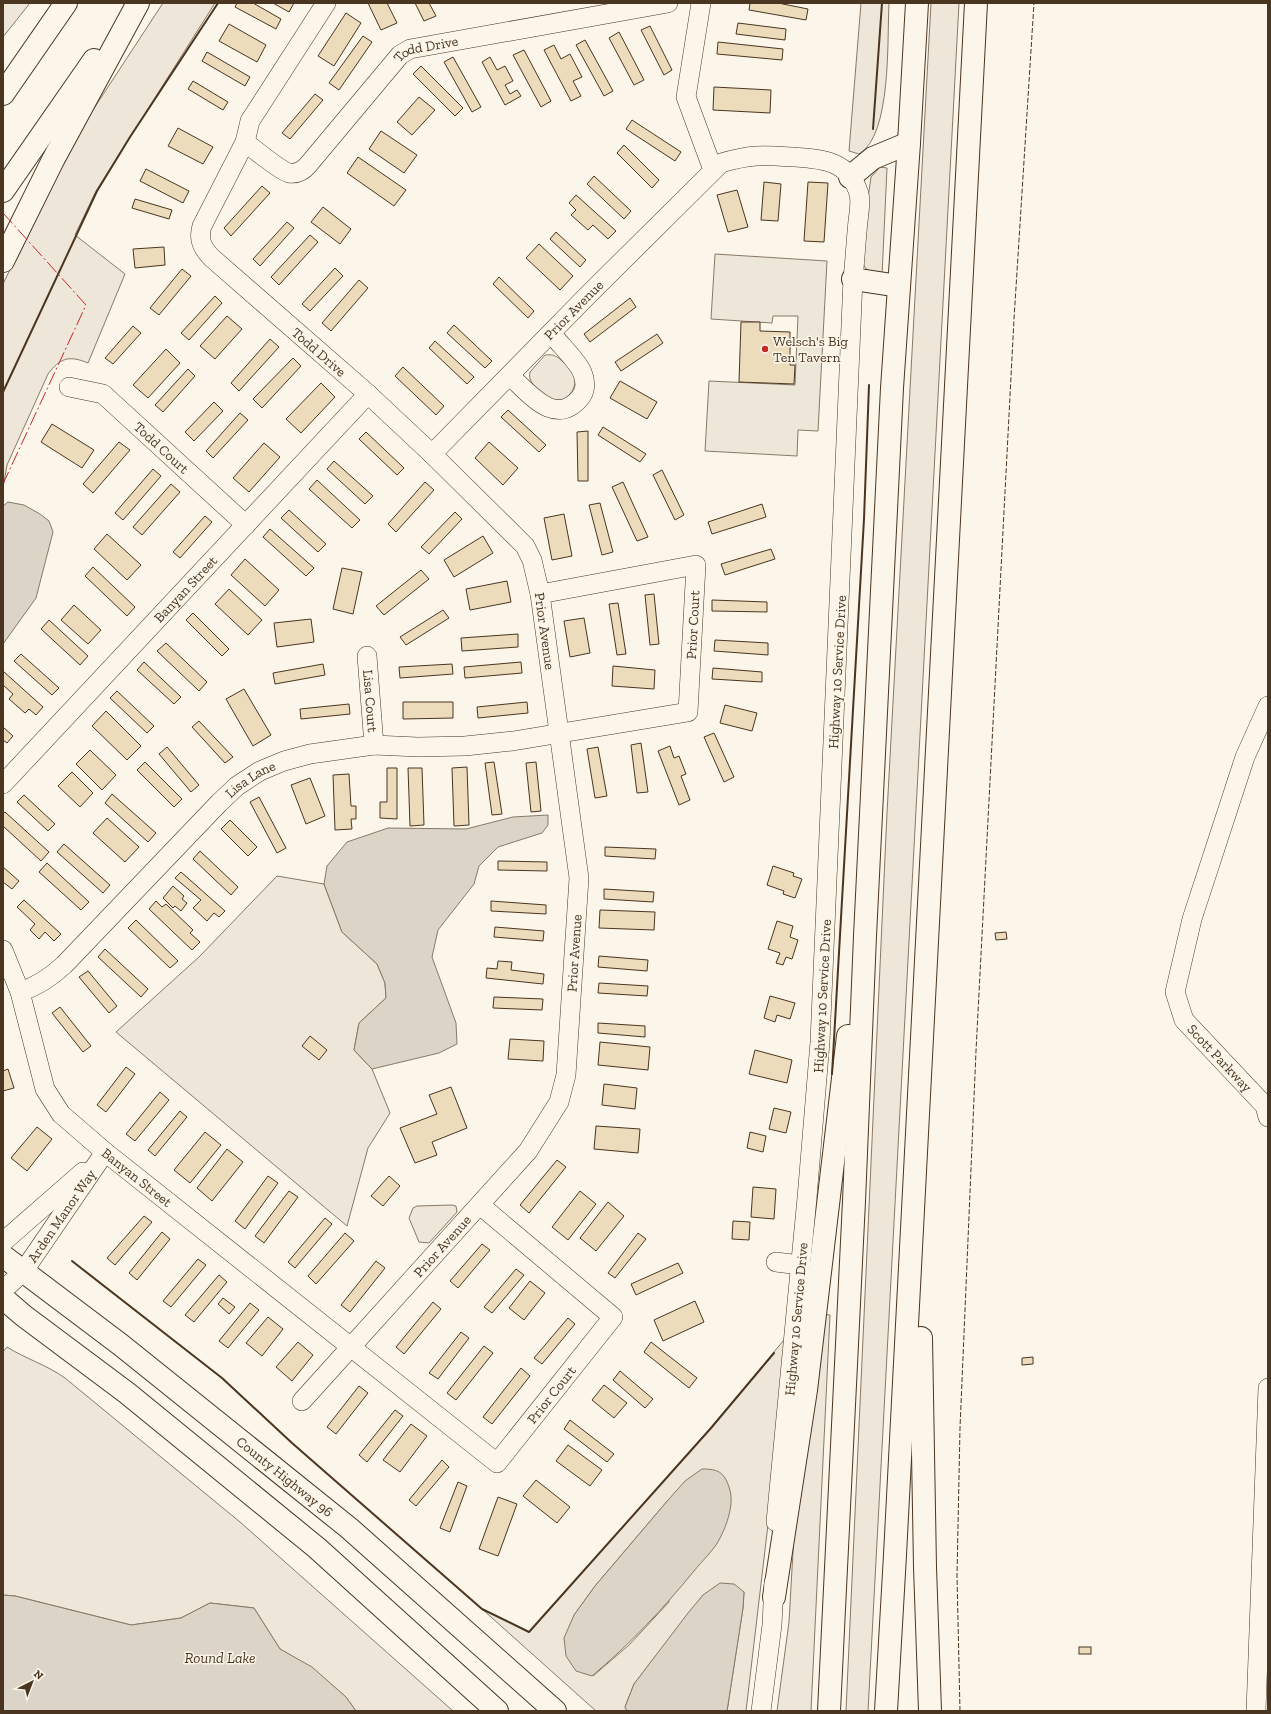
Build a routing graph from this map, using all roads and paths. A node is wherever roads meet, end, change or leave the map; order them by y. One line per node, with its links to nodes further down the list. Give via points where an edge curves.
1 (66, 3): 9 (main road)
2 (132, 3): 15 (main road)
3 (138, 3): 16 (main road, via 49,166)
4 (326, 3): 12 (street, Todd Drive, via 250,121)
5 (668, 3): 12 (street, Todd Drive, via 410,49 400,55 304,170 296,173 287,172)
6 (701, 3): 13 (street, via 686,97)
7 (917, 3): 11 (main road)
8 (976, 3): 37 (main road)
9 (10, 80): 10 (main road)
10 (3, 94)
11 (910, 137): 14 (main road, via 873,158); 18 (main road)
12 (245, 142): 22 (street, Todd Drive, via 202,226 200,241 204,250)
13 (713, 170): 14 (street, Prior Avenue, via 721,163 758,155 823,159 836,164); 19 (street, Prior Avenue)
14 (850, 177): 17 (street, Prior Avenue, via 860,199)
15 (3, 191)
16 (3, 261)
17 (853, 279): 18 (main road); 41 (street, Highway 10 Service Drive, via 820,1042)
18 (898, 286): 31 (main road)
19 (552, 334): 20 (street, Prior Avenue); 20 (street, via 582,371 586,383 583,395 575,404 567,409 550,408 540,403)
20 (510, 376): 23 (street, Prior Avenue)
21 (69, 388): 24 (street, Todd Court, via 103,394)
22 (368, 394): 23 (street, Todd Drive); 24 (street, Banyan Street)
23 (432, 454): 25 (street, Prior Avenue, via 525,546 532,560)
24 (246, 524): 30 (street, Banyan Street)
25 (540, 594): 28 (street, Prior Avenue); 28 (street, Prior Court, via 696,565 688,712)
26 (367, 656): 29 (street, Lisa Court)
27 (1268, 706): 34 (street, Scott Parkway, via 1245,757 1192,919 1175,992 1184,1020 1265,1106)
28 (559, 733): 29 (street, Lisa Lane, via 464,746); 36 (street, Prior Avenue, via 579,878 566,1074 559,1102 544,1126 528,1150)
29 (374, 745): 33 (street, Lisa Lane, via 310,754 284,761 237,786 64,965 35,987)
30 (3, 784)
31 (866, 916): 48 (main road, via 848,1038 806,1390); 52 (main road)
32 (3, 950): 33 (street, Banyan Street)
33 (20, 992): 35 (street, Banyan Street, via 45,1089 61,1114)
34 (1268, 1117)
35 (105, 1152): 38 (street, Arden Manor Way); 42 (street, Arden Manor Way); 45 (street, Banyan Street)
36 (480, 1205): 45 (street, Prior Avenue); 45 (street, Prior Court, via 613,1317 497,1463)
37 (915, 1219): 53 (main road); 54 (main road, via 921,1331 924,1560)
38 (3, 1242)
39 (3, 1256): 42 (main road, County Highway 96)
40 (776, 1262): 41 (street)
41 (800, 1265): 48 (street, Highway 10 Service Drive, via 776,1522)
42 (23, 1272): 43 (street, Arden Manor Way); 50 (main road, County Highway 96, via 121,1345 349,1528)
43 (3, 1290)
44 (3, 1298): 49 (main road, via 127,1393 317,1548)
45 (352, 1347): 47 (street, Prior Avenue)
46 (1268, 1388): 55 (street)
47 (302, 1401)
48 (774, 1597): 51 (street, Highway 10 Service Drive)
49 (497, 1711)
50 (555, 1711)
51 (761, 1711)
52 (828, 1711)
53 (886, 1711)
54 (930, 1711)
55 (1256, 1711)

